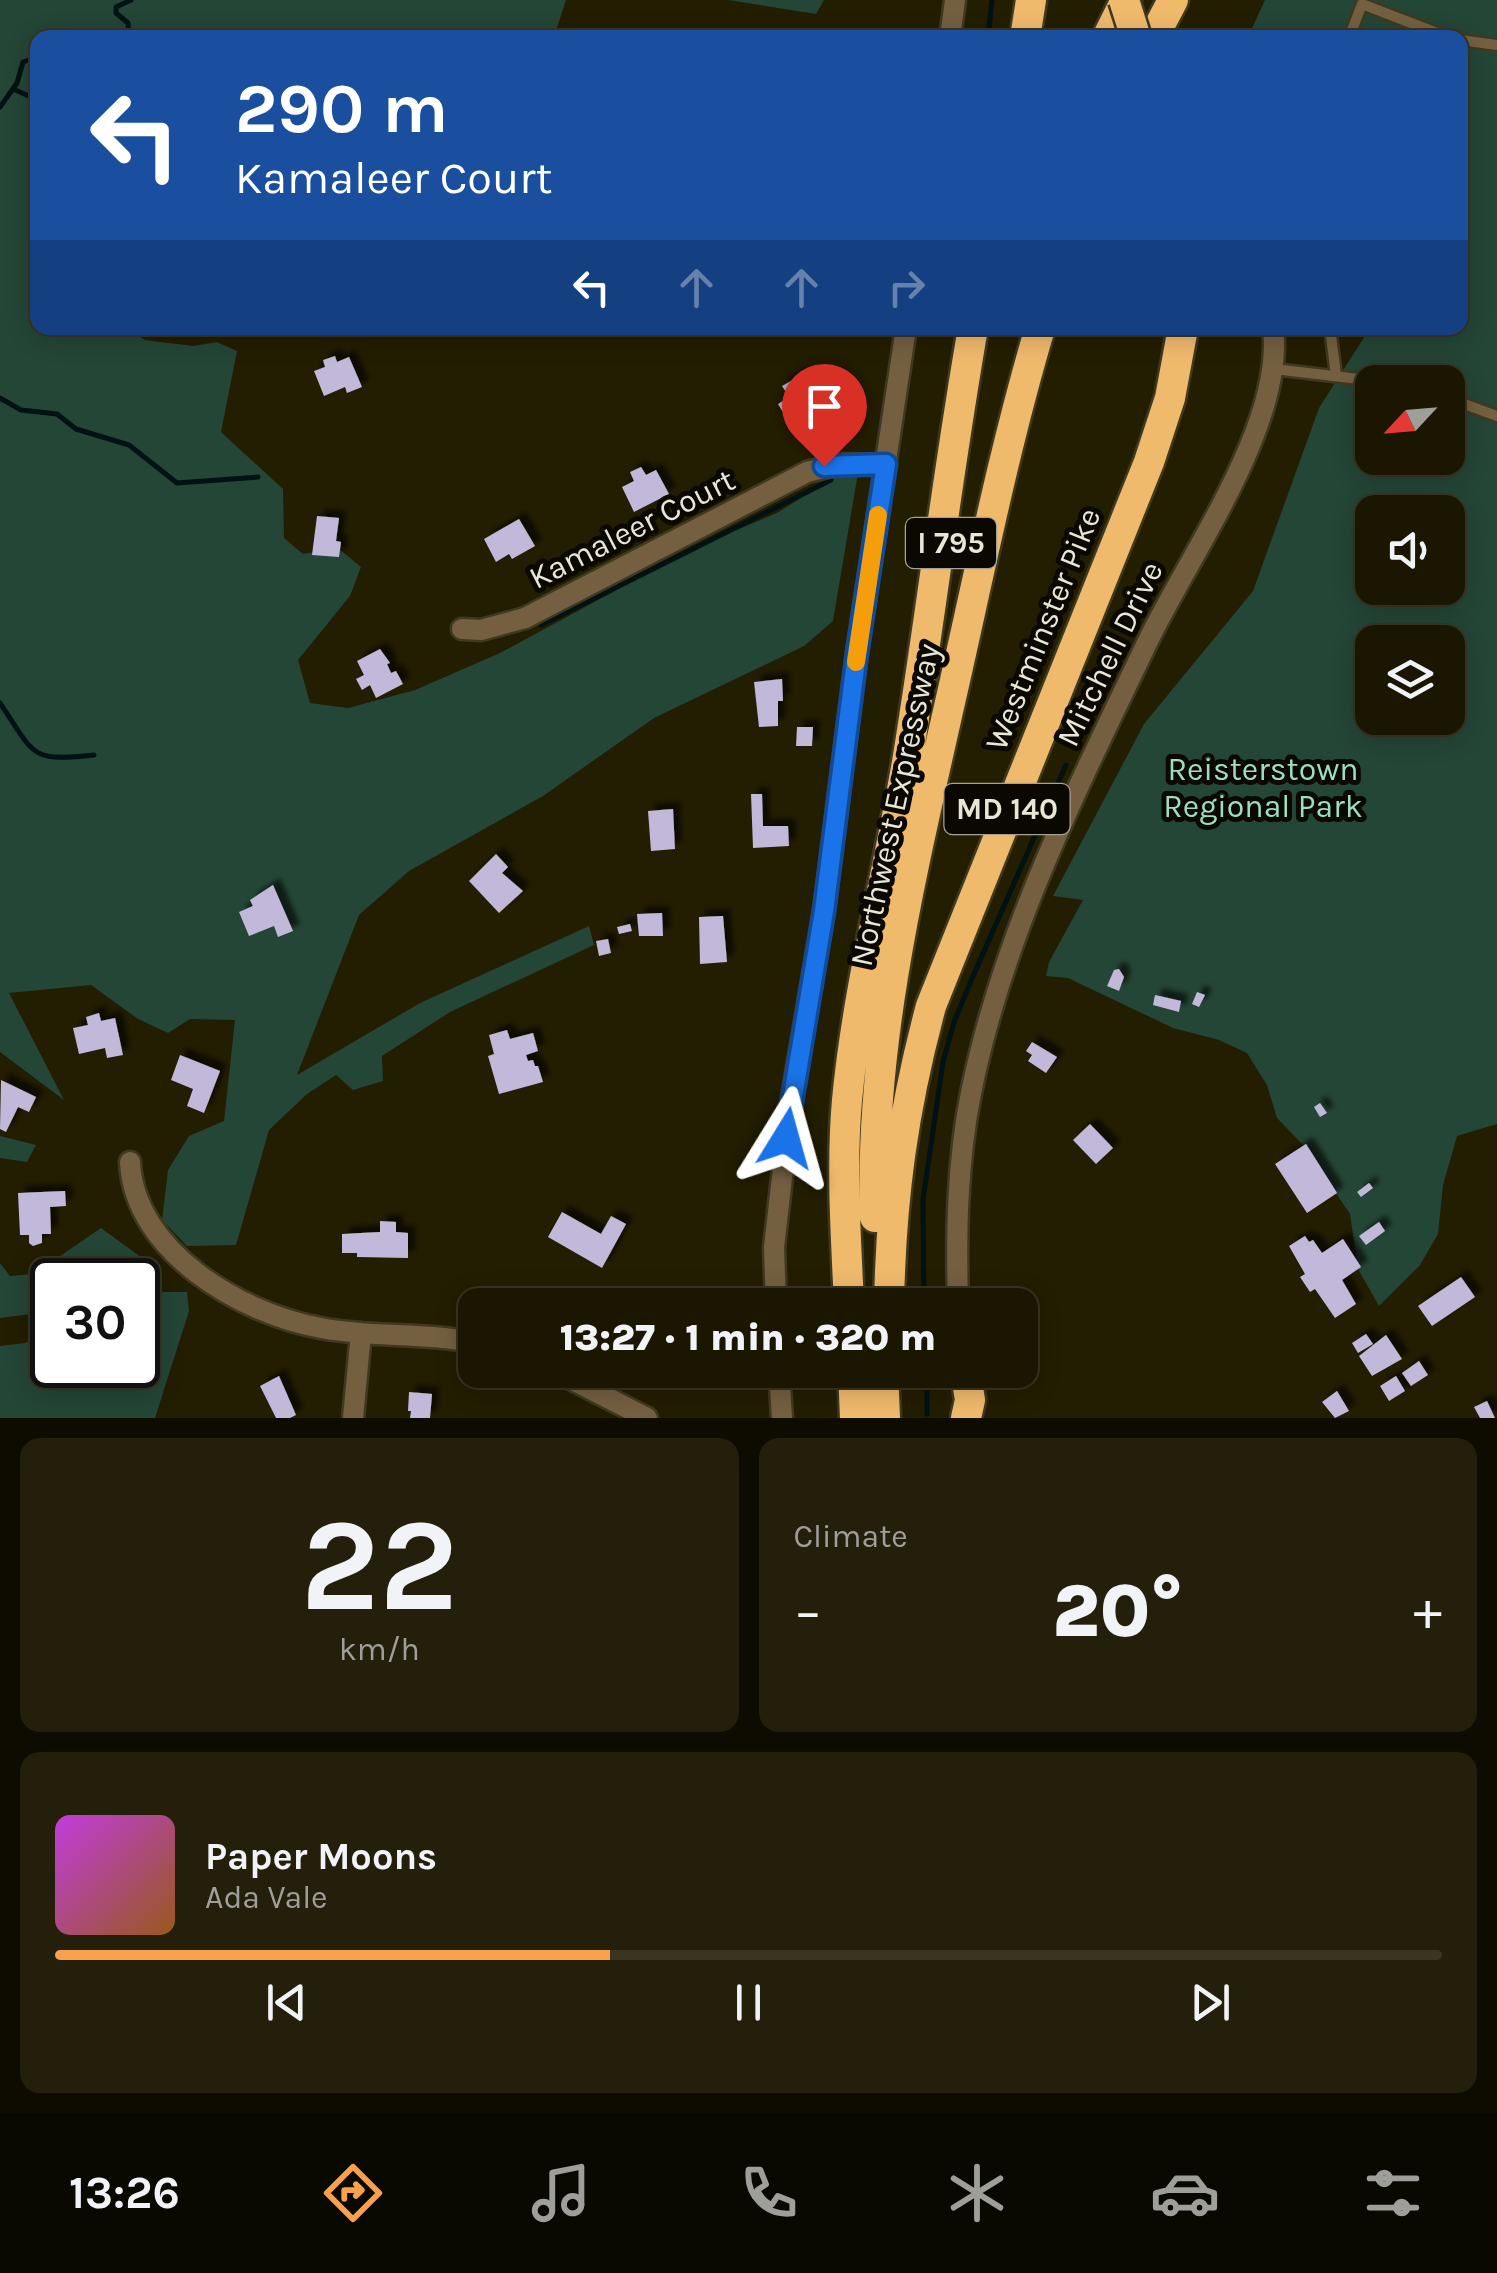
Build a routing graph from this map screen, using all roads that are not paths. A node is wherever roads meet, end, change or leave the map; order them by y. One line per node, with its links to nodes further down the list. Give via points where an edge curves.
1 (955, 0): 6 (street)
2 (1031, 0): 7 (highway)
3 (1125, 0): 8 (highway); 9 (highway, bridge)
4 (1136, 0): 10 (highway)
5 (1173, 0): 11 (highway)
6 (951, 30)
7 (1025, 30)
8 (1111, 30)
9 (1134, 30)
10 (1147, 30)
11 (1155, 30)
12 (1352, 30): 13 (lane, via 1362,4)
13 (1429, 30)
14 (1468, 41): 15 (lane)
15 (1497, 45)
16 (905, 335): 28 (street)
17 (973, 335): 30 (highway, MD 140)
18 (994, 335): 30 (highway, Northwest Expressway / I 795)
19 (1038, 335): 34 (highway, Northwest Expressway / I 795, via 936,764 882,1042 874,1166)
20 (1182, 335): 35 (highway, Westminster Pike / MD 140, via 1170,398 1142,480 931,1006 898,1159)
21 (1273, 335): 23 (street, Mitchell Drive)
22 (1331, 335): 24 (lane)
23 (1274, 369): 24 (lane); 36 (street, Mitchell Drive, via 1254,439 1161,614 1010,948 971,1093 958,1203)
24 (1336, 376): 25 (lane)
25 (1355, 378)
26 (1465, 404): 27 (lane)
27 (1497, 416)
28 (886, 464): 29 (street, Kamaleer Court, via 807,472 525,618); 32 (street, via 778,1199)
29 (462, 629)
30 (908, 759): 33 (highway, MD 140, via 847,1102)
31 (130, 1162): 37 (street, via 131,1185 149,1222 198,1272 274,1315)
32 (775, 1288)
33 (849, 1288)
34 (878, 1288)
35 (889, 1288)
36 (958, 1288)
37 (361, 1333): 38 (street); 44 (street)
38 (458, 1340)
39 (588, 1388): 45 (street)
40 (780, 1388): 46 (street)
41 (854, 1388): 47 (highway)
42 (885, 1388): 48 (highway)
43 (968, 1388): 49 (highway)
44 (353, 1418)
45 (647, 1418)
46 (782, 1418)
47 (855, 1418)
48 (886, 1418)
49 (966, 1418)

